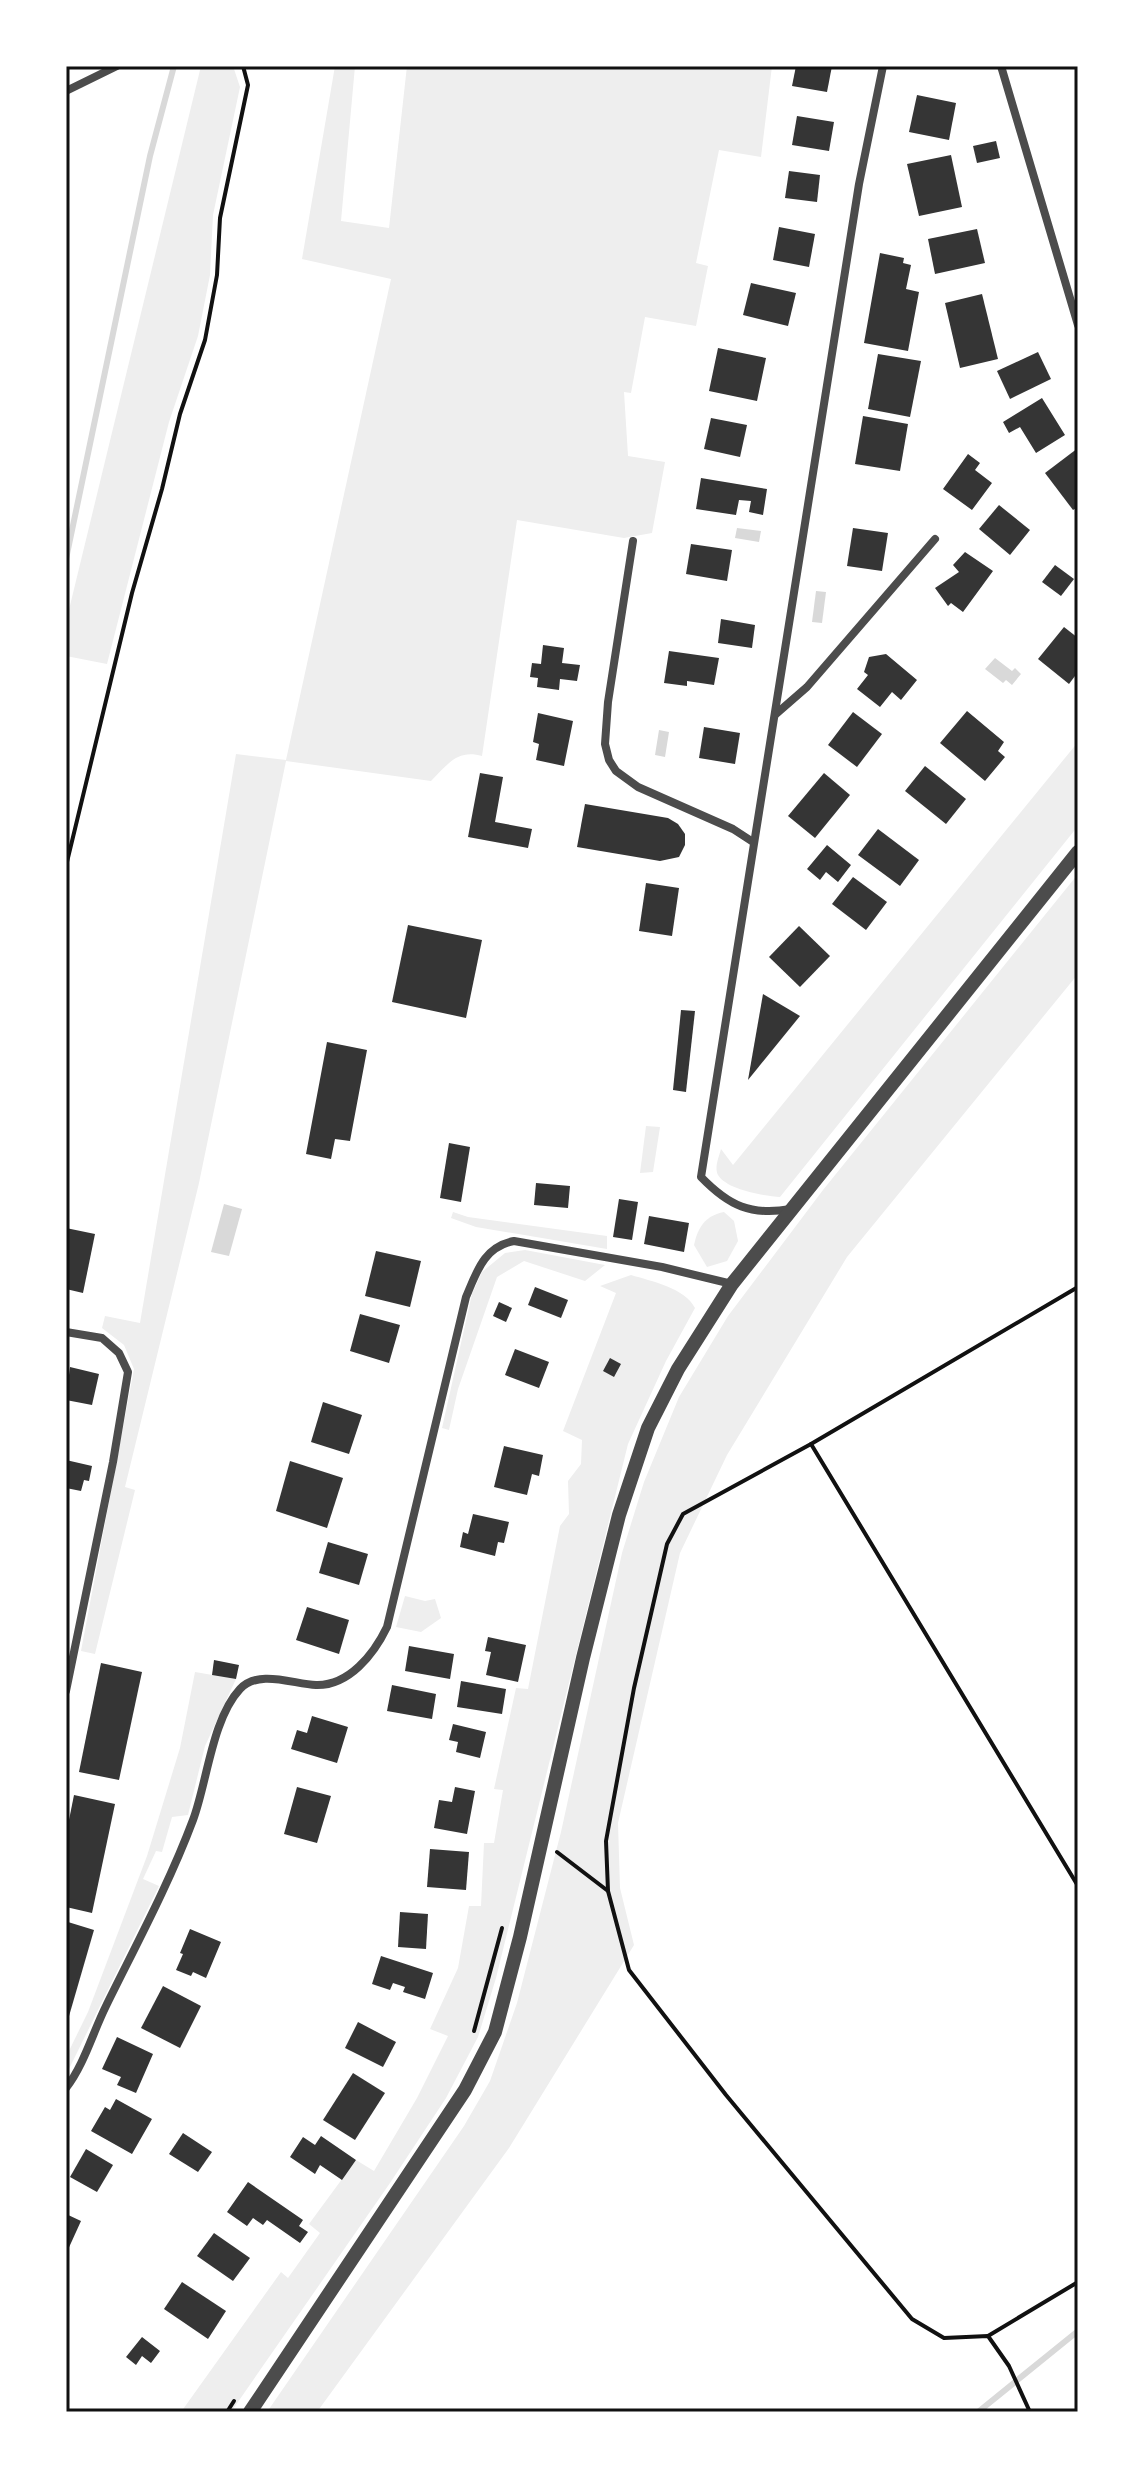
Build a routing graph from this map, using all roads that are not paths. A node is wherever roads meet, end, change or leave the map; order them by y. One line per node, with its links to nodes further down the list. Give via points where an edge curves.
1 (117, 66): 4 (street)
2 (883, 66): 8 (street, via 859,184)
3 (1001, 66): 5 (street)
4 (66, 91)
5 (1078, 325)
6 (935, 539): 8 (street, via 807,687)
7 (633, 541): 9 (street, via 608,702 609,760 638,787)
8 (775, 714): 9 (street)
9 (753, 842): 11 (street, via 701,1177 742,1209)
10 (1078, 852): 11 (street)
11 (792, 1209): 12 (street)
12 (732, 1284): 15 (street, via 514,1241 487,1253 466,1297 387,1627 364,1662 342,1679 318,1685 256,1680 240,1688 212,1746 195,1817 165,1888); 16 (street, via 678,1369 632,1472 504,2001 483,2060)
13 (66, 1332): 14 (street, via 102,1338 119,1353 128,1372)
14 (66, 1691)
15 (66, 2088)
16 (250, 2412)

